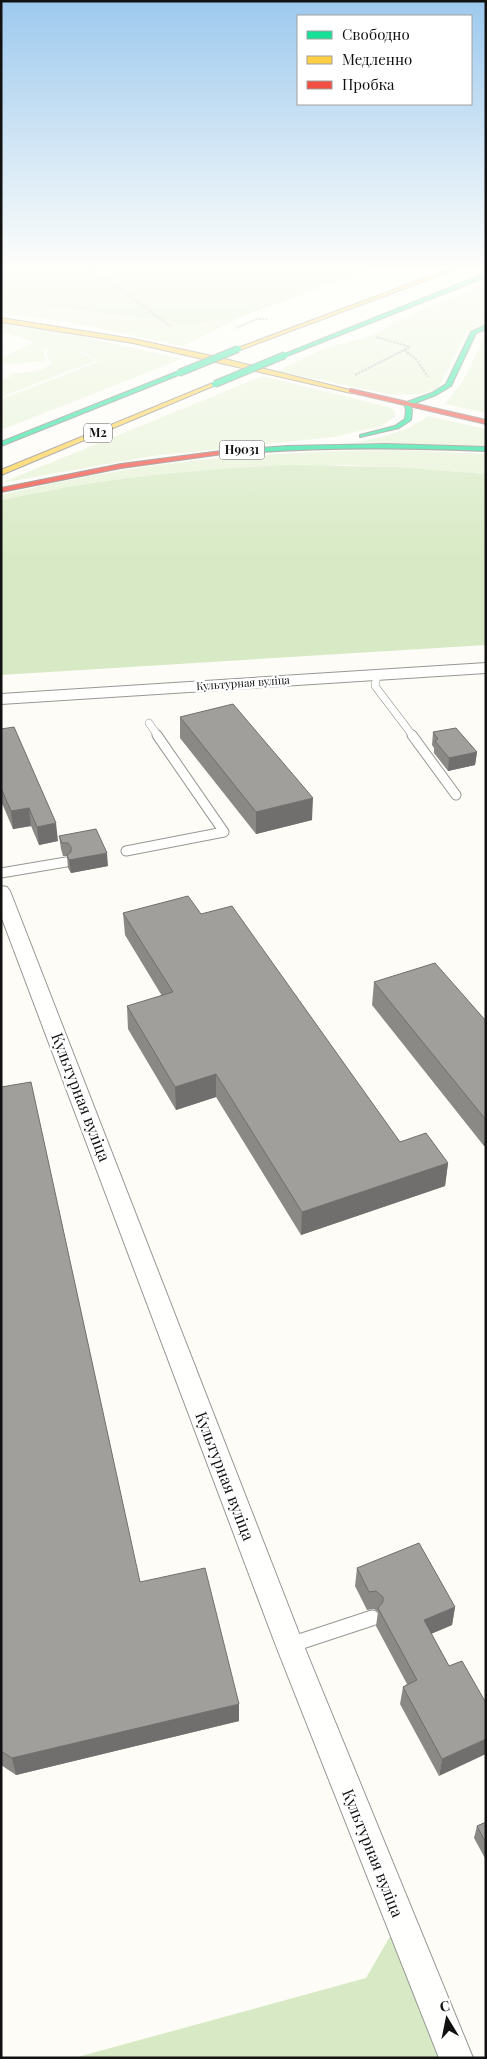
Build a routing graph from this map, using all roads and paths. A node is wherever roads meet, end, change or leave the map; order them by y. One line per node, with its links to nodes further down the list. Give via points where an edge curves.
1 (196, 366): 11 (highway, М2, bridge)
2 (243, 366): 9 (highway)
3 (260, 366): 14 (highway, М2, bridge)
4 (373, 366): 7 (path)
5 (421, 366): 8 (path)
6 (457, 366): 9 (highway, via 448,384 435,395)
7 (350, 378)
8 (430, 381)
9 (406, 404): 10 (highway); 12 (highway, Н9031, via 408,420 397,427)
10 (486, 422)
11 (1, 444)
12 (306, 445): 13 (highway, Н9031); 15 (highway, Н9031, via 148,461)
13 (486, 449)
14 (1, 473)
15 (1, 490)
16 (486, 668): 17 (street, Культурная вуліца)
17 (377, 675): 18 (street, Культурная вуліца); 20 (lane, via 375,686)
18 (1, 699)
19 (149, 723): 21 (lane, via 224,832)
20 (456, 796)
21 (126, 851)
22 (66, 862): 23 (lane)
23 (1, 873)
24 (1, 891): 26 (street, Культурная вуліца)
25 (372, 1618): 26 (lane)
26 (290, 1646): 27 (street, Культурная вуліца)
27 (456, 2058)

